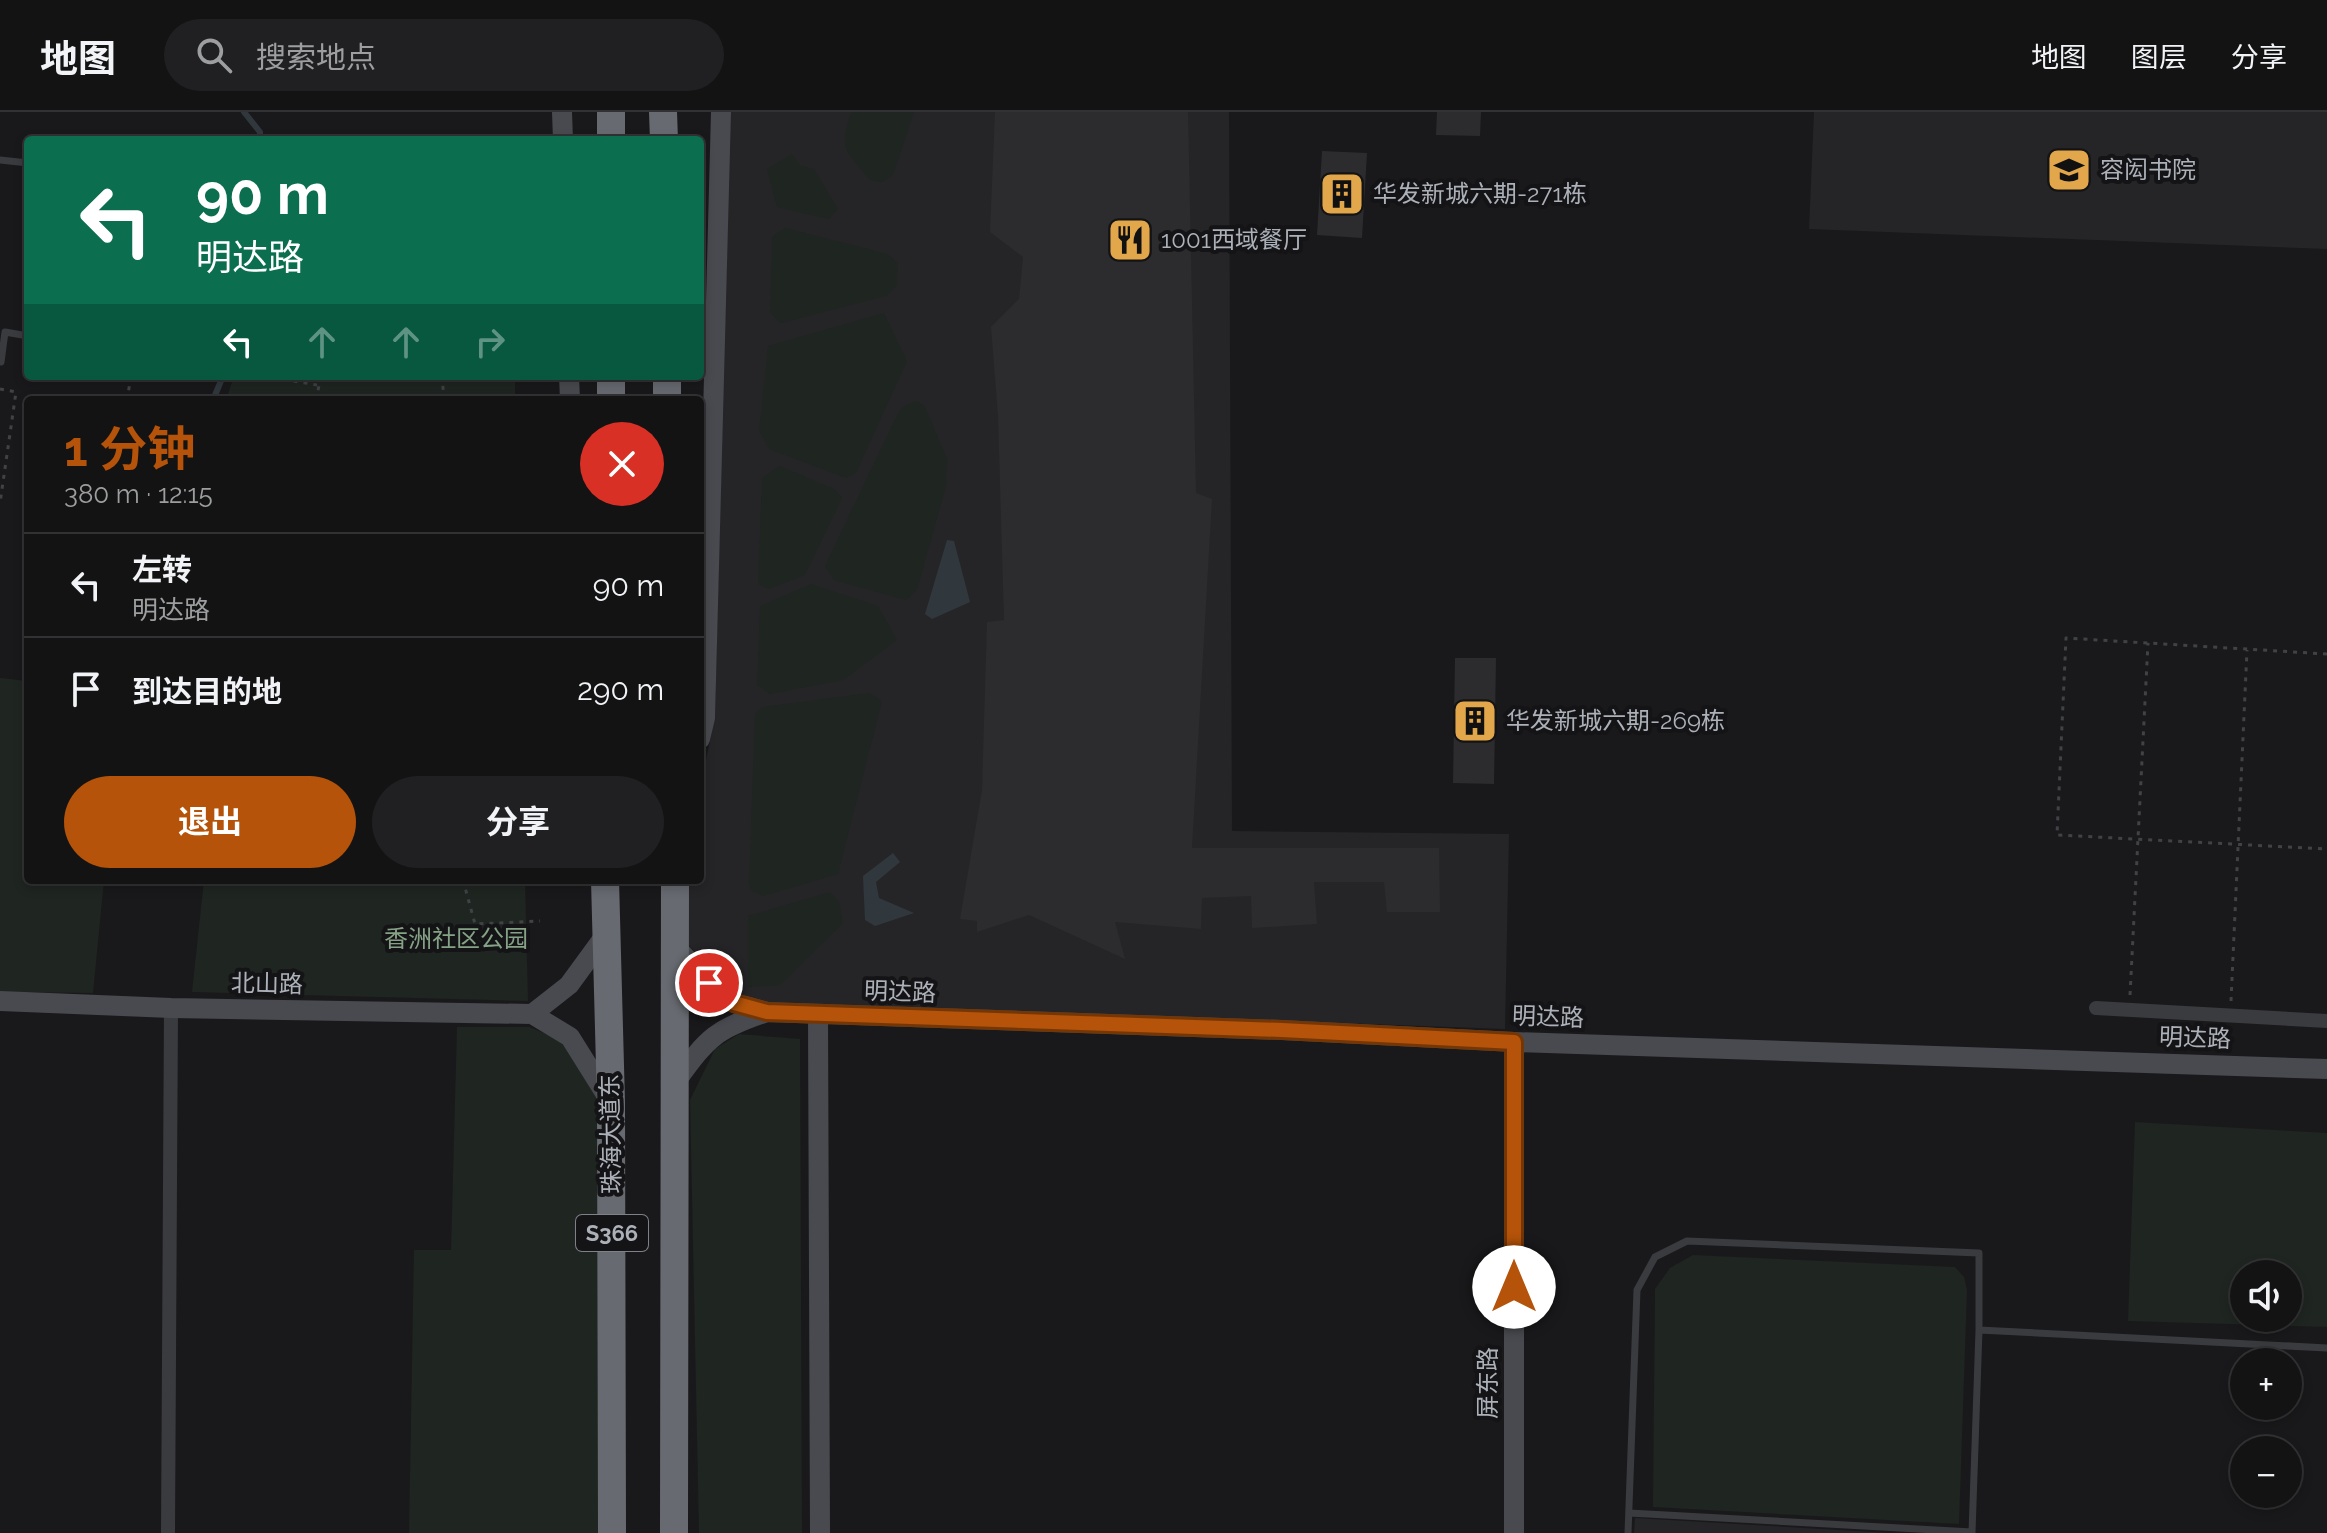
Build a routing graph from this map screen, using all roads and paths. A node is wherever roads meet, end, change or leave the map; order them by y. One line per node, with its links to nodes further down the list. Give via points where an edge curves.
1 (562, 112): 5 (street)
2 (611, 112): 6 (highway)
3 (663, 112): 7 (highway)
4 (721, 112): 22 (street)
5 (563, 136)
6 (611, 136)
7 (664, 136)
8 (0, 160): 9 (lane)
9 (24, 163)
10 (3, 332): 11 (lane); 12 (lane)
11 (24, 335)
12 (1, 362)
13 (288, 380): 15 (path)
14 (319, 380): 15 (path)
15 (317, 385): 17 (path)
16 (0, 389): 18 (path, via 16,392)
17 (316, 396)
18 (0, 503)
19 (2148, 643): 20 (path); 23 (path); 23 (path, via 2066,638 2057,835)
20 (2247, 650): 21 (path); 24 (path)
21 (2327, 654)
22 (704, 722)
23 (2138, 839): 24 (path); 35 (path)
24 (2238, 845): 25 (path); 39 (path)
25 (2327, 849)
26 (464, 884): 29 (path, via 475,924)
27 (605, 884): 30 (highway, 珠海大道东 / S366)
28 (675, 884): 31 (highway, S366)
29 (540, 921)
30 (607, 933): 37 (street, via 569,985); 44 (highway, 珠海大道东 / S366)
31 (676, 947): 36 (street, 明达路, via 734,1003); 43 (highway, S366)
32 (0, 1001): 33 (street, 北山路)
33 (171, 1008): 37 (street, 北山路); 49 (street)
34 (2096, 1008): 35 (street)
35 (2129, 1010): 39 (street)
36 (767, 1012): 38 (street, 明达路); 43 (street, 明达路, via 730,1025 703,1044)
37 (532, 1014): 44 (street, via 570,1037)
38 (818, 1015): 41 (street, 明达路); 52 (street)
39 (2230, 1016): 40 (street)
40 (2327, 1021)
41 (1514, 1042): 42 (street, 明达路); 53 (street, 屏东路)
42 (2327, 1069)
43 (677, 1080): 51 (highway, S366)
44 (611, 1103): 50 (highway, 珠海大道东 / S366)
45 (1979, 1330): 46 (lane); 47 (lane, via 1979,1253 1687,1241 1666,1251 1655,1257 1637,1290); 48 (lane)
46 (2327, 1348)
47 (1629, 1513): 48 (lane); 54 (lane)
48 (1972, 1532)
49 (168, 1533)
50 (612, 1533)
51 (674, 1533)
52 (820, 1533)
53 (1514, 1533)
54 (1628, 1533)

